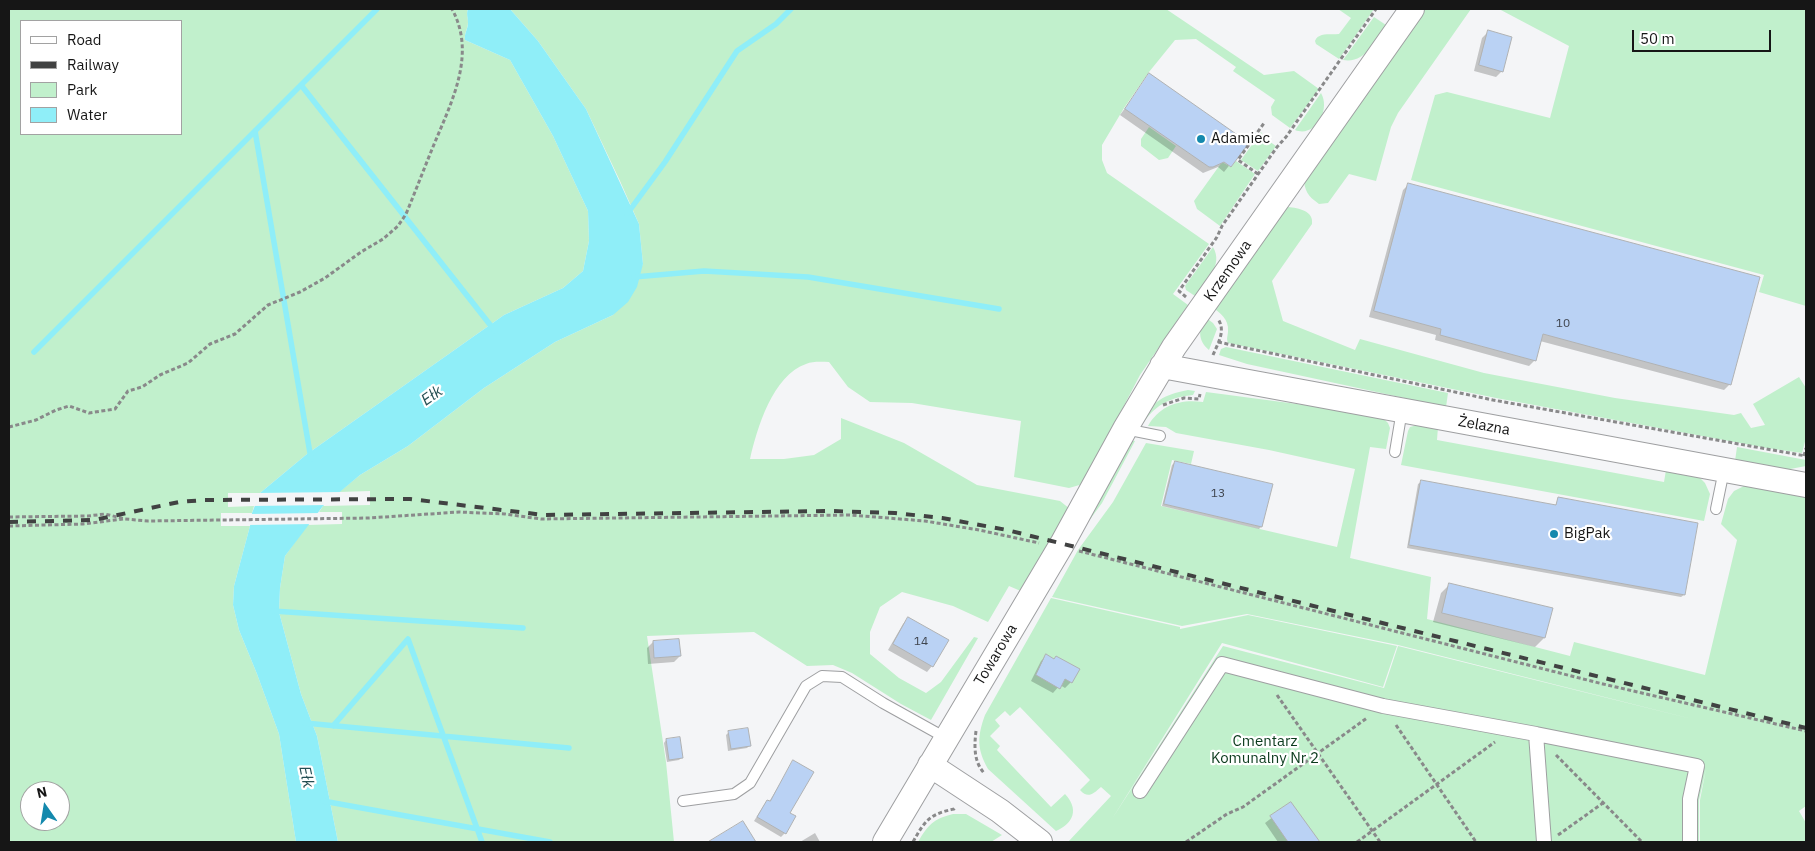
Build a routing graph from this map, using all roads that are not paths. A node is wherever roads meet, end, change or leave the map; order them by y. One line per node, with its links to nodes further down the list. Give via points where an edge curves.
1 (1412, 9): 2 (street, Krzemowa)
2 (1162, 366): 3 (street, Żelazna); 4 (street, Krzemowa)
3 (1402, 410): 6 (lane); 7 (street, Żelazna)
4 (1125, 429): 5 (lane); 10 (street, Krzemowa)
5 (1160, 436)
6 (1395, 452)
7 (1724, 470): 8 (street, Żelazna); 9 (lane)
8 (1806, 485)
9 (1716, 509)
10 (1060, 547): 12 (street, Towarowa)
11 (1536, 734): 14 (street, via 1383,706 1222,664); 16 (street); 19 (street, via 1697,766 1690,799)
12 (946, 738): 13 (street, Towarowa); 15 (lane, via 842,677 822,676 806,686 750,783 734,794)
13 (930, 765): 17 (street, Towarowa); 18 (street)
14 (1140, 791)
15 (683, 801)
16 (1550, 839)
17 (885, 842)
18 (1040, 842)
19 (1690, 842)

